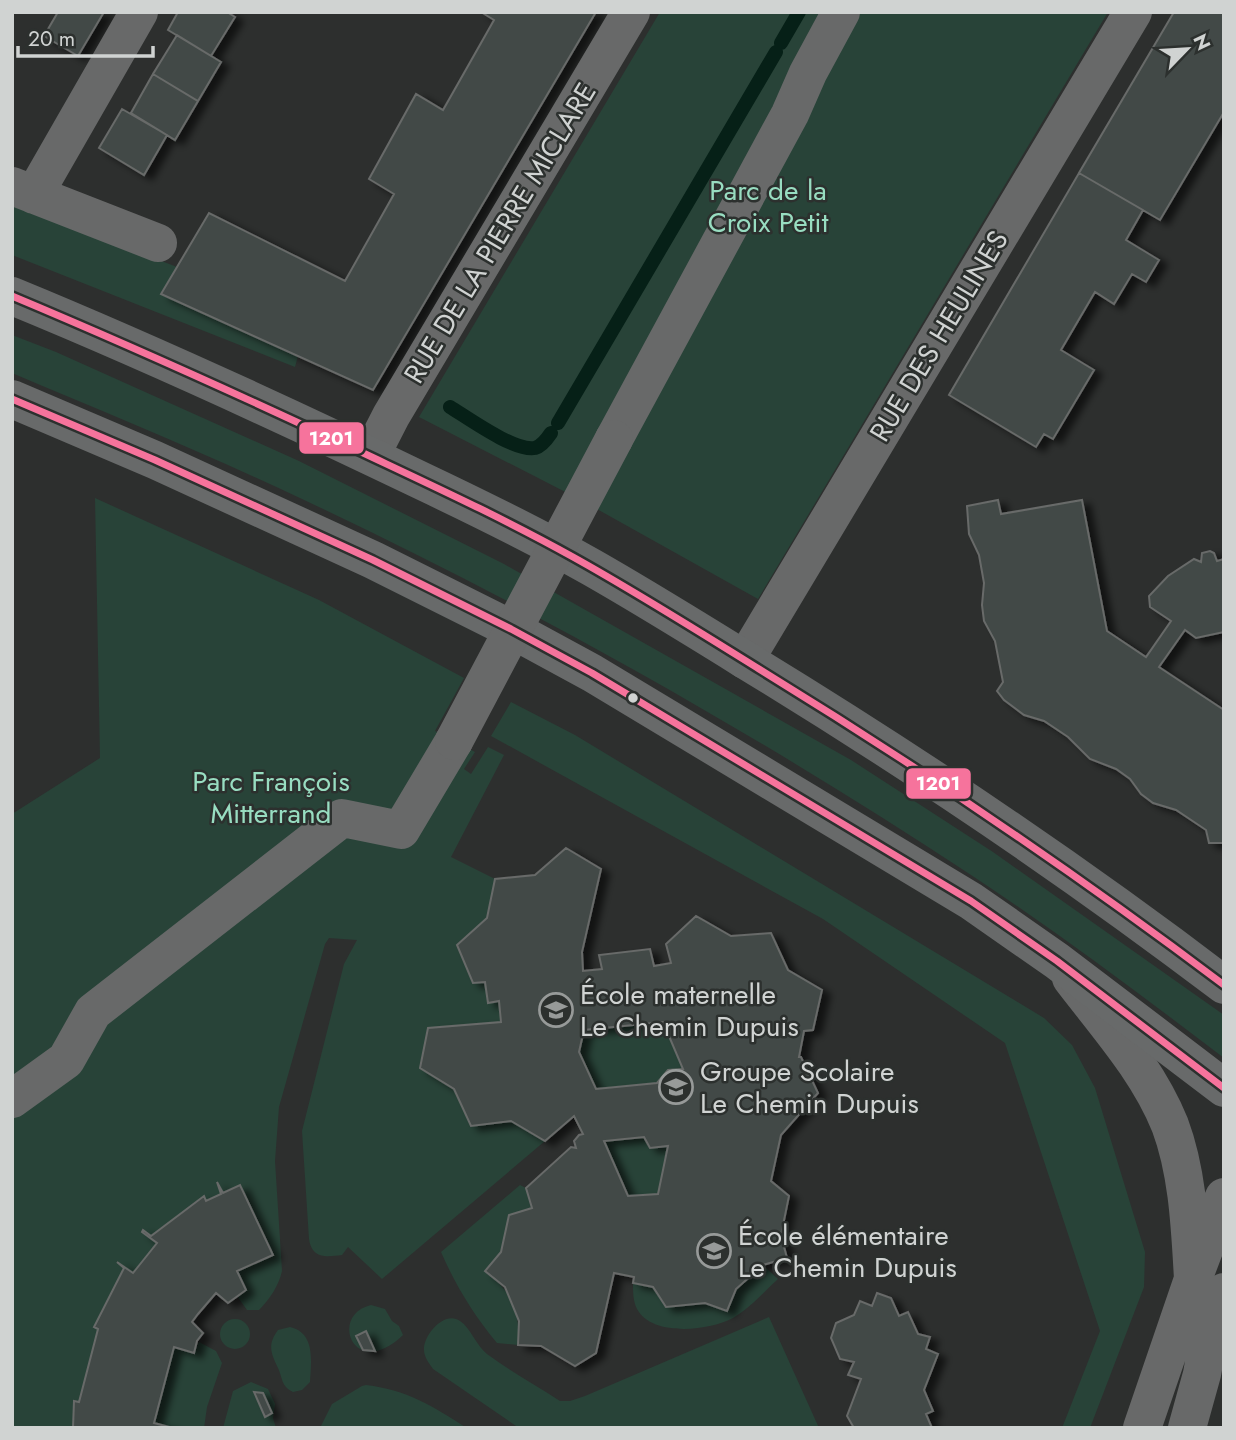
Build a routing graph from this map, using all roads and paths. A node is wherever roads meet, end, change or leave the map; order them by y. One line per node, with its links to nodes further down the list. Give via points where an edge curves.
1 (139, 12): 5 (street)
2 (631, 12): 9 (street, RUE DE LA PIERRE MICLARE)
3 (841, 12): 14 (street, bridge, via 454,741 401,830 342,818 93,1012 66,1060)
4 (1133, 12): 10 (street, RUE DES HEULINES)
5 (23, 190): 6 (street)
6 (158, 243)
7 (12, 296): 9 (main road)
8 (12, 399): 11 (main road, via 282,517 511,629 861,833)
9 (371, 455): 10 (main road, via 592,567)
10 (746, 660): 12 (main road, via 1022,838)
11 (1058, 961): 13 (main road); 16 (street, via 1147,1079 1167,1120)
12 (1224, 985)
13 (1224, 1088)
14 (12, 1100)
15 (1224, 1197): 16 (street)
16 (1208, 1285): 18 (street, via 1210,1330); 19 (street)
17 (1224, 1337): 18 (street)
18 (1202, 1374): 20 (street)
19 (1142, 1428)
20 (1187, 1428)

